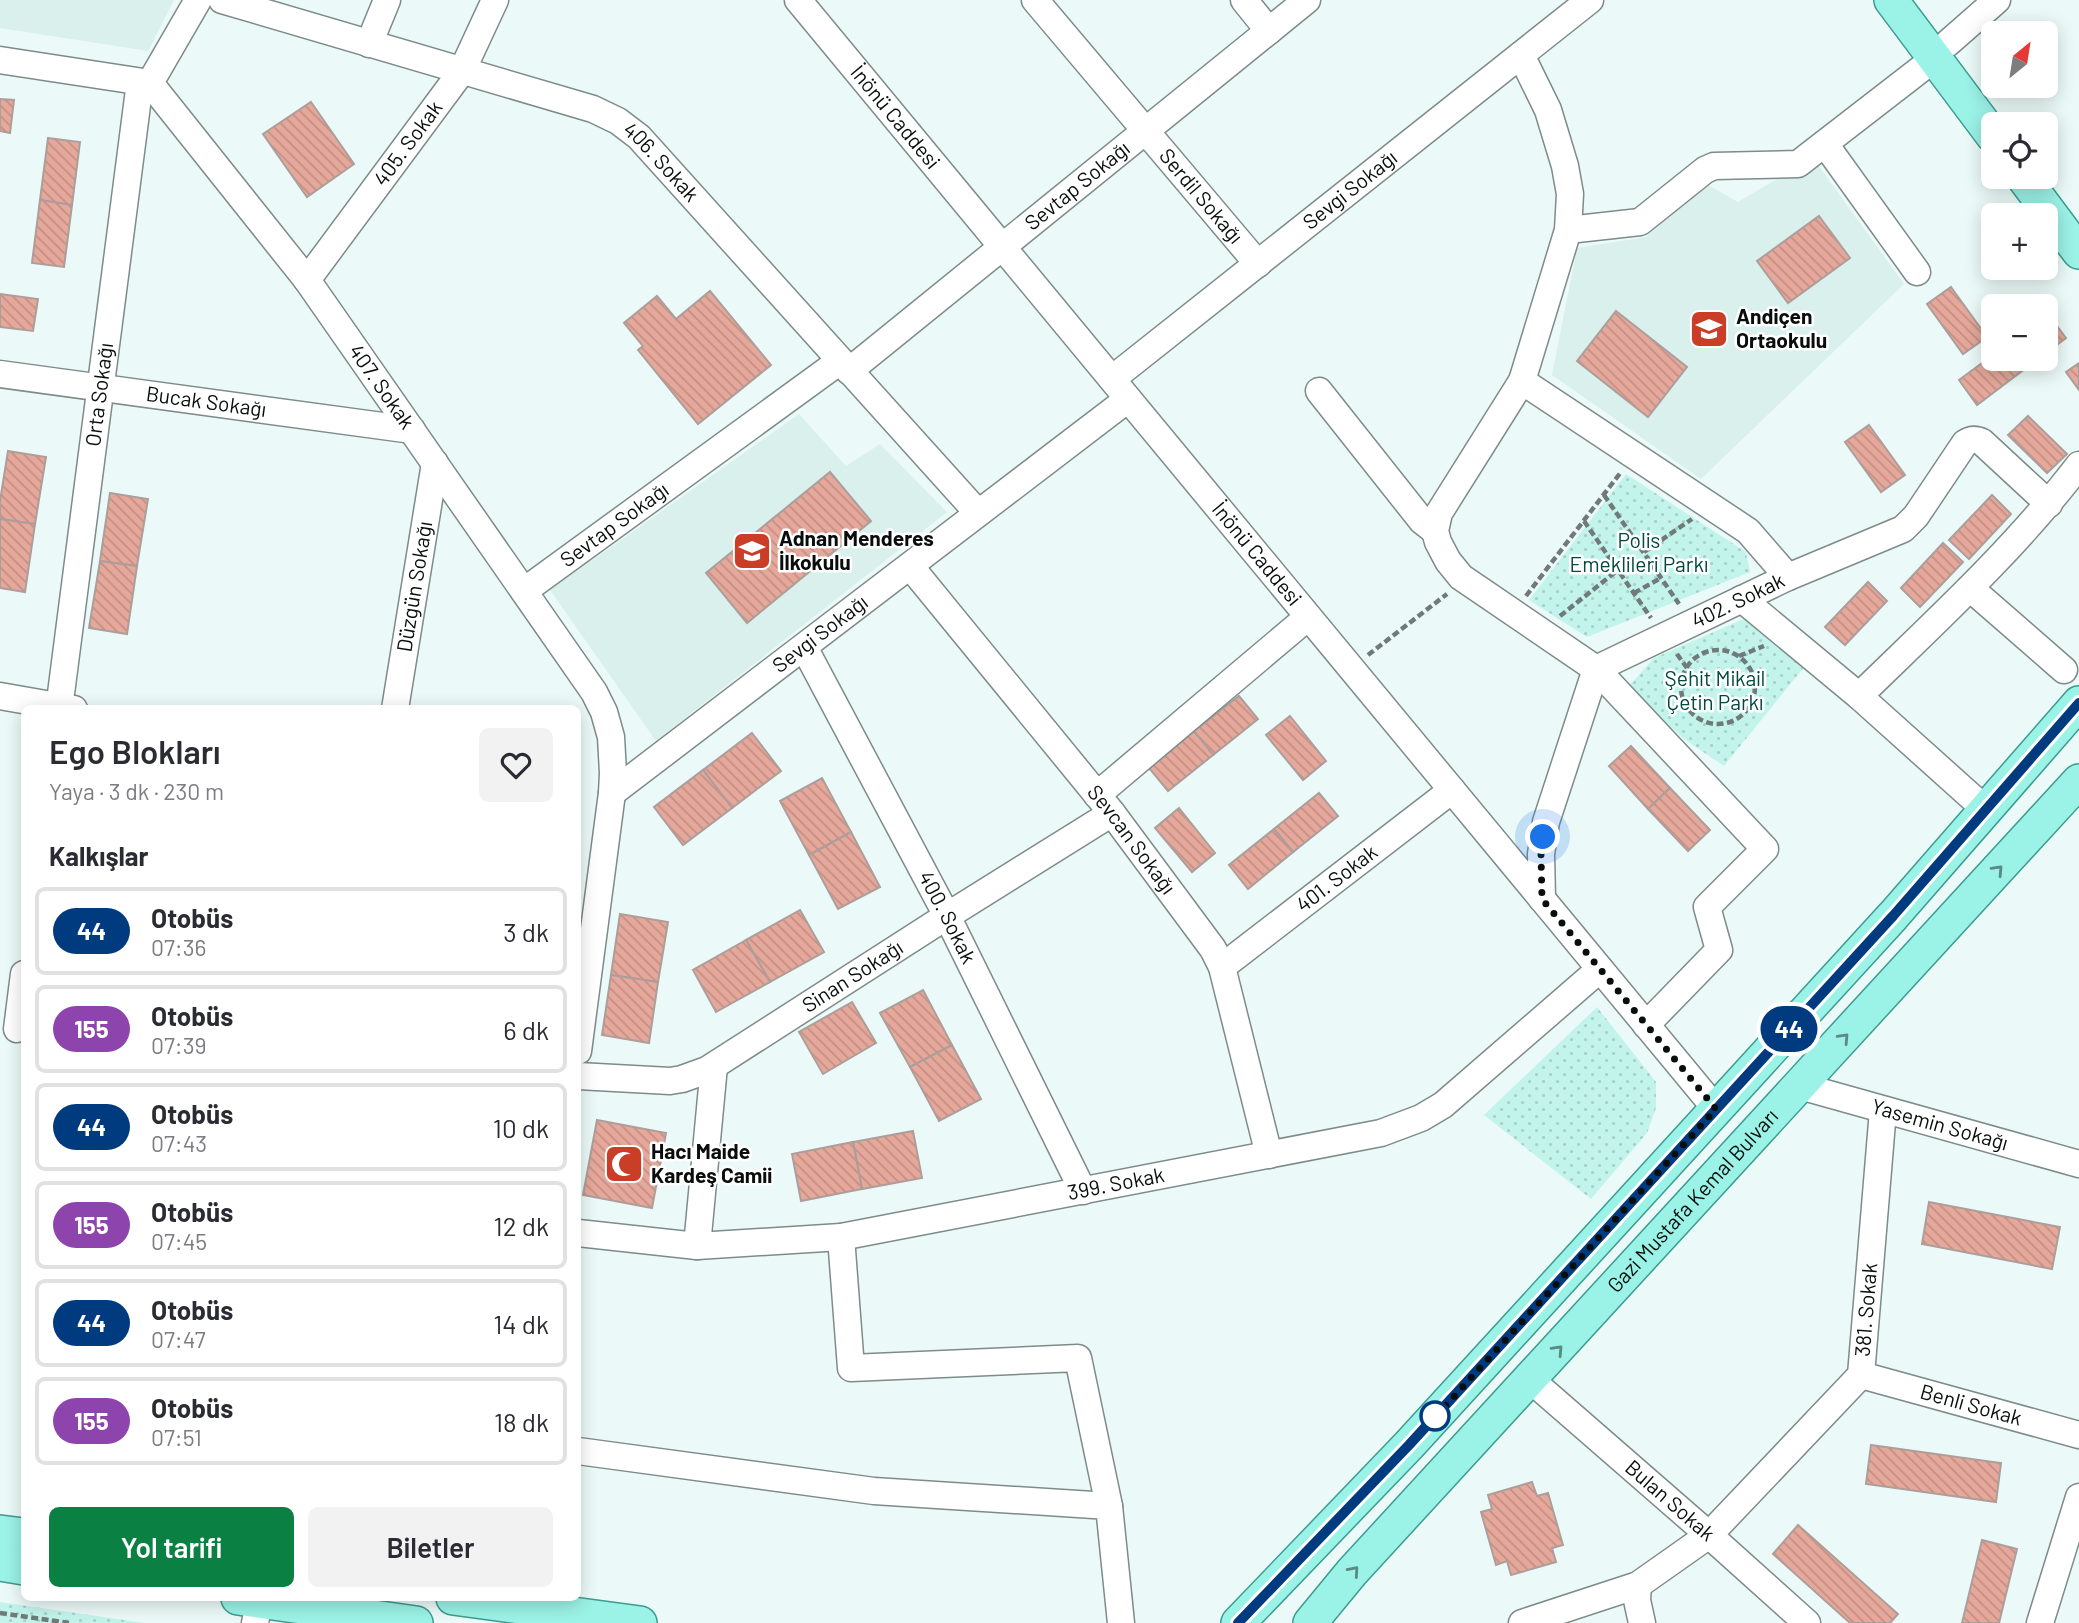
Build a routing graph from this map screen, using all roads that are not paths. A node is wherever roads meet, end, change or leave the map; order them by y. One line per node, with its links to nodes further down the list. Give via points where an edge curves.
1 (198, 0): 19 (street)
2 (222, 0): 14 (street, 406. Sokak)
3 (387, 0): 14 (street)
4 (495, 0): 18 (street, 405. Sokak)
5 (798, 0): 28 (street, İnönü Caddesi)
6 (1035, 0): 22 (street, Serdil Sokağı)
7 (1244, 0): 13 (street)
8 (1307, 0): 13 (street, Sevtap Sokağı)
9 (1590, 0): 16 (street, Sevgi Sokağı)
10 (1891, 0): 15 (main road)
11 (1915, 0): 15 (main road)
12 (1997, 0): 15 (street)
13 (1269, 31): 22 (street, Sevtap Sokağı)
14 (369, 44): 18 (street, 406. Sokak)
15 (1942, 50): 20 (main road); 21 (main road); 23 (street)
16 (1521, 55): 27 (street, via 1548,110 1565,166 1570,194); 30 (street, Sevgi Sokağı)
17 (0, 60): 19 (street)
18 (462, 71): 32 (street, 405. Sokak); 33 (street, 406. Sokak, via 593,109 628,128)
19 (145, 83): 32 (street, 407. Sokak); 36 (street, Orta Sokağı)
20 (1999, 112)
21 (1981, 116)
22 (1146, 131): 28 (street, Sevtap Sokağı); 30 (street, Serdil Sokağı)
23 (1825, 144): 27 (street, via 1798,164 1714,166 1640,222); 31 (street)
24 (2058, 186): 26 (main road)
25 (2032, 189): 29 (main road)
26 (2079, 214)
27 (1568, 230): 35 (street)
28 (1002, 247): 33 (street, Sevtap Sokağı); 37 (street, İnönü Caddesi)
29 (2079, 252)
30 (1258, 264): 37 (street, Sevgi Sokağı)
31 (1917, 272)
32 (307, 280): 39 (street, 407. Sokak)
33 (845, 366): 43 (street, 406. Sokak); 48 (street, Sevtap Sokağı)
34 (0, 374): 36 (street, Bucak Sokağı)
35 (1522, 381): 44 (street, via 1439,513); 46 (street, via 1748,531)
36 (100, 387): 39 (street, Bucak Sokağı); 58 (street, Orta Sokağı)
37 (1120, 389): 43 (street, Sevgi Sokağı); 50 (street, İnönü Caddesi)
38 (1319, 391): 44 (street, via 1422,521)
39 (412, 430): 40 (street, 407. Sokak)
40 (435, 463): 48 (street, 407. Sokak); 59 (street, Düzgün Sokağı)
41 (2079, 465): 42 (street)
42 (2049, 504): 46 (street, 402. Sokak, via 1982,442 1969,440 1903,529); 47 (street)
43 (978, 513): 45 (street, Sevgi Sokağı)
44 (1435, 531): 52 (street, via 1443,553 1465,581)
45 (910, 566): 51 (street, Sevgi Sokağı); 63 (street, Sevcan Sokağı)
46 (1788, 577): 49 (street, 402. Sokak)
47 (1970, 588): 53 (street); 55 (street)
48 (524, 591): 62 (street, 407. Sokak, via 604,712 613,753)
49 (1742, 599): 52 (street, 402. Sokak); 55 (street)
50 (1308, 617): 61 (street, İnönü Caddesi); 63 (street, Sinan Sokağı)
51 (804, 647): 62 (street, Sevgi Sokağı); 66 (street, 400. Sokak)
52 (1596, 669): 65 (street, via 1546,821); 70 (street, via 1765,849 1707,907 1719,950)
53 (2064, 670)
54 (0, 696): 57 (street)
55 (1859, 696): 64 (street)
56 (2079, 703): 64 (main road)
57 (48, 705)
58 (64, 705)
59 (396, 705)
60 (2079, 781): 75 (main road, Gazi Mustafa Kemal Bulvarı, one-way to 60)
61 (1452, 790): 65 (street, İnönü Caddesi); 67 (street, 401. Sokak)
62 (612, 793): 72 (street, 407. Sokak)
63 (1104, 804): 66 (street, Sinan Sokağı); 67 (street, Sevcan Sokağı, via 1204,936)
64 (1986, 810): 76 (main road)
65 (1542, 899): 68 (street, İnönü Caddesi)
66 (947, 916): 73 (street, Sinan Sokağı); 80 (street, 400. Sokak)
67 (1222, 967): 78 (street, Sevcan Sokağı)
68 (1600, 969): 70 (street, İnönü Caddesi); 78 (street, 399. Sokak, via 1430,1113 1381,1133)
69 (21, 990): 71 (street)
70 (1646, 1025): 76 (street, İnönü Caddesi)
71 (14, 1028)
72 (581, 1028)
73 (713, 1066): 74 (street, Sinan Sokağı, via 670,1081); 83 (street)
74 (581, 1076)
75 (1800, 1086): 77 (street, Yasemin Sokağı); 85 (main road, Gazi Mustafa Kemal Bulvarı, one-way to 75)
76 (1716, 1109): 101 (main road, via 1409,1445)
77 (1883, 1110): 79 (street, Yasemin Sokağı); 84 (street, 381. Sokak)
78 (1269, 1155): 80 (street, 399. Sokak)
79 (2079, 1164)
80 (1083, 1191): 82 (street, 399. Sokak)
81 (581, 1233): 83 (street, 399. Sokak)
82 (841, 1237): 83 (street, 399. Sokak); 89 (street, via 850,1368 1078,1358)
83 (697, 1246)
84 (1861, 1375): 86 (street, Benli Sokak); 92 (street, 381. Sokak)
85 (1531, 1380): 92 (street, Bulan Sokak); 102 (main road, Gazi Mustafa Kemal Bulvarı, one-way to 85)
86 (2079, 1435)
87 (581, 1451): 89 (street, via 874,1491)
88 (2079, 1497): 106 (street)
89 (1110, 1506): 100 (street)
90 (0, 1532): 91 (main road)
91 (21, 1535)
92 (1709, 1535): 95 (street, 381. Sokak); 105 (street, Bulan Sokak)
93 (0, 1564): 94 (main road)
94 (21, 1567)
95 (1638, 1585): 103 (street, 381. Sokak); 104 (street)
96 (502, 1601): 99 (main road)
97 (251, 1607): 98 (main road)
98 (416, 1623)
99 (640, 1623)
100 (1121, 1623)
101 (1238, 1623)
102 (1310, 1623)
103 (1522, 1623)
104 (1642, 1623)
105 (1807, 1623)
106 (2040, 1623)

